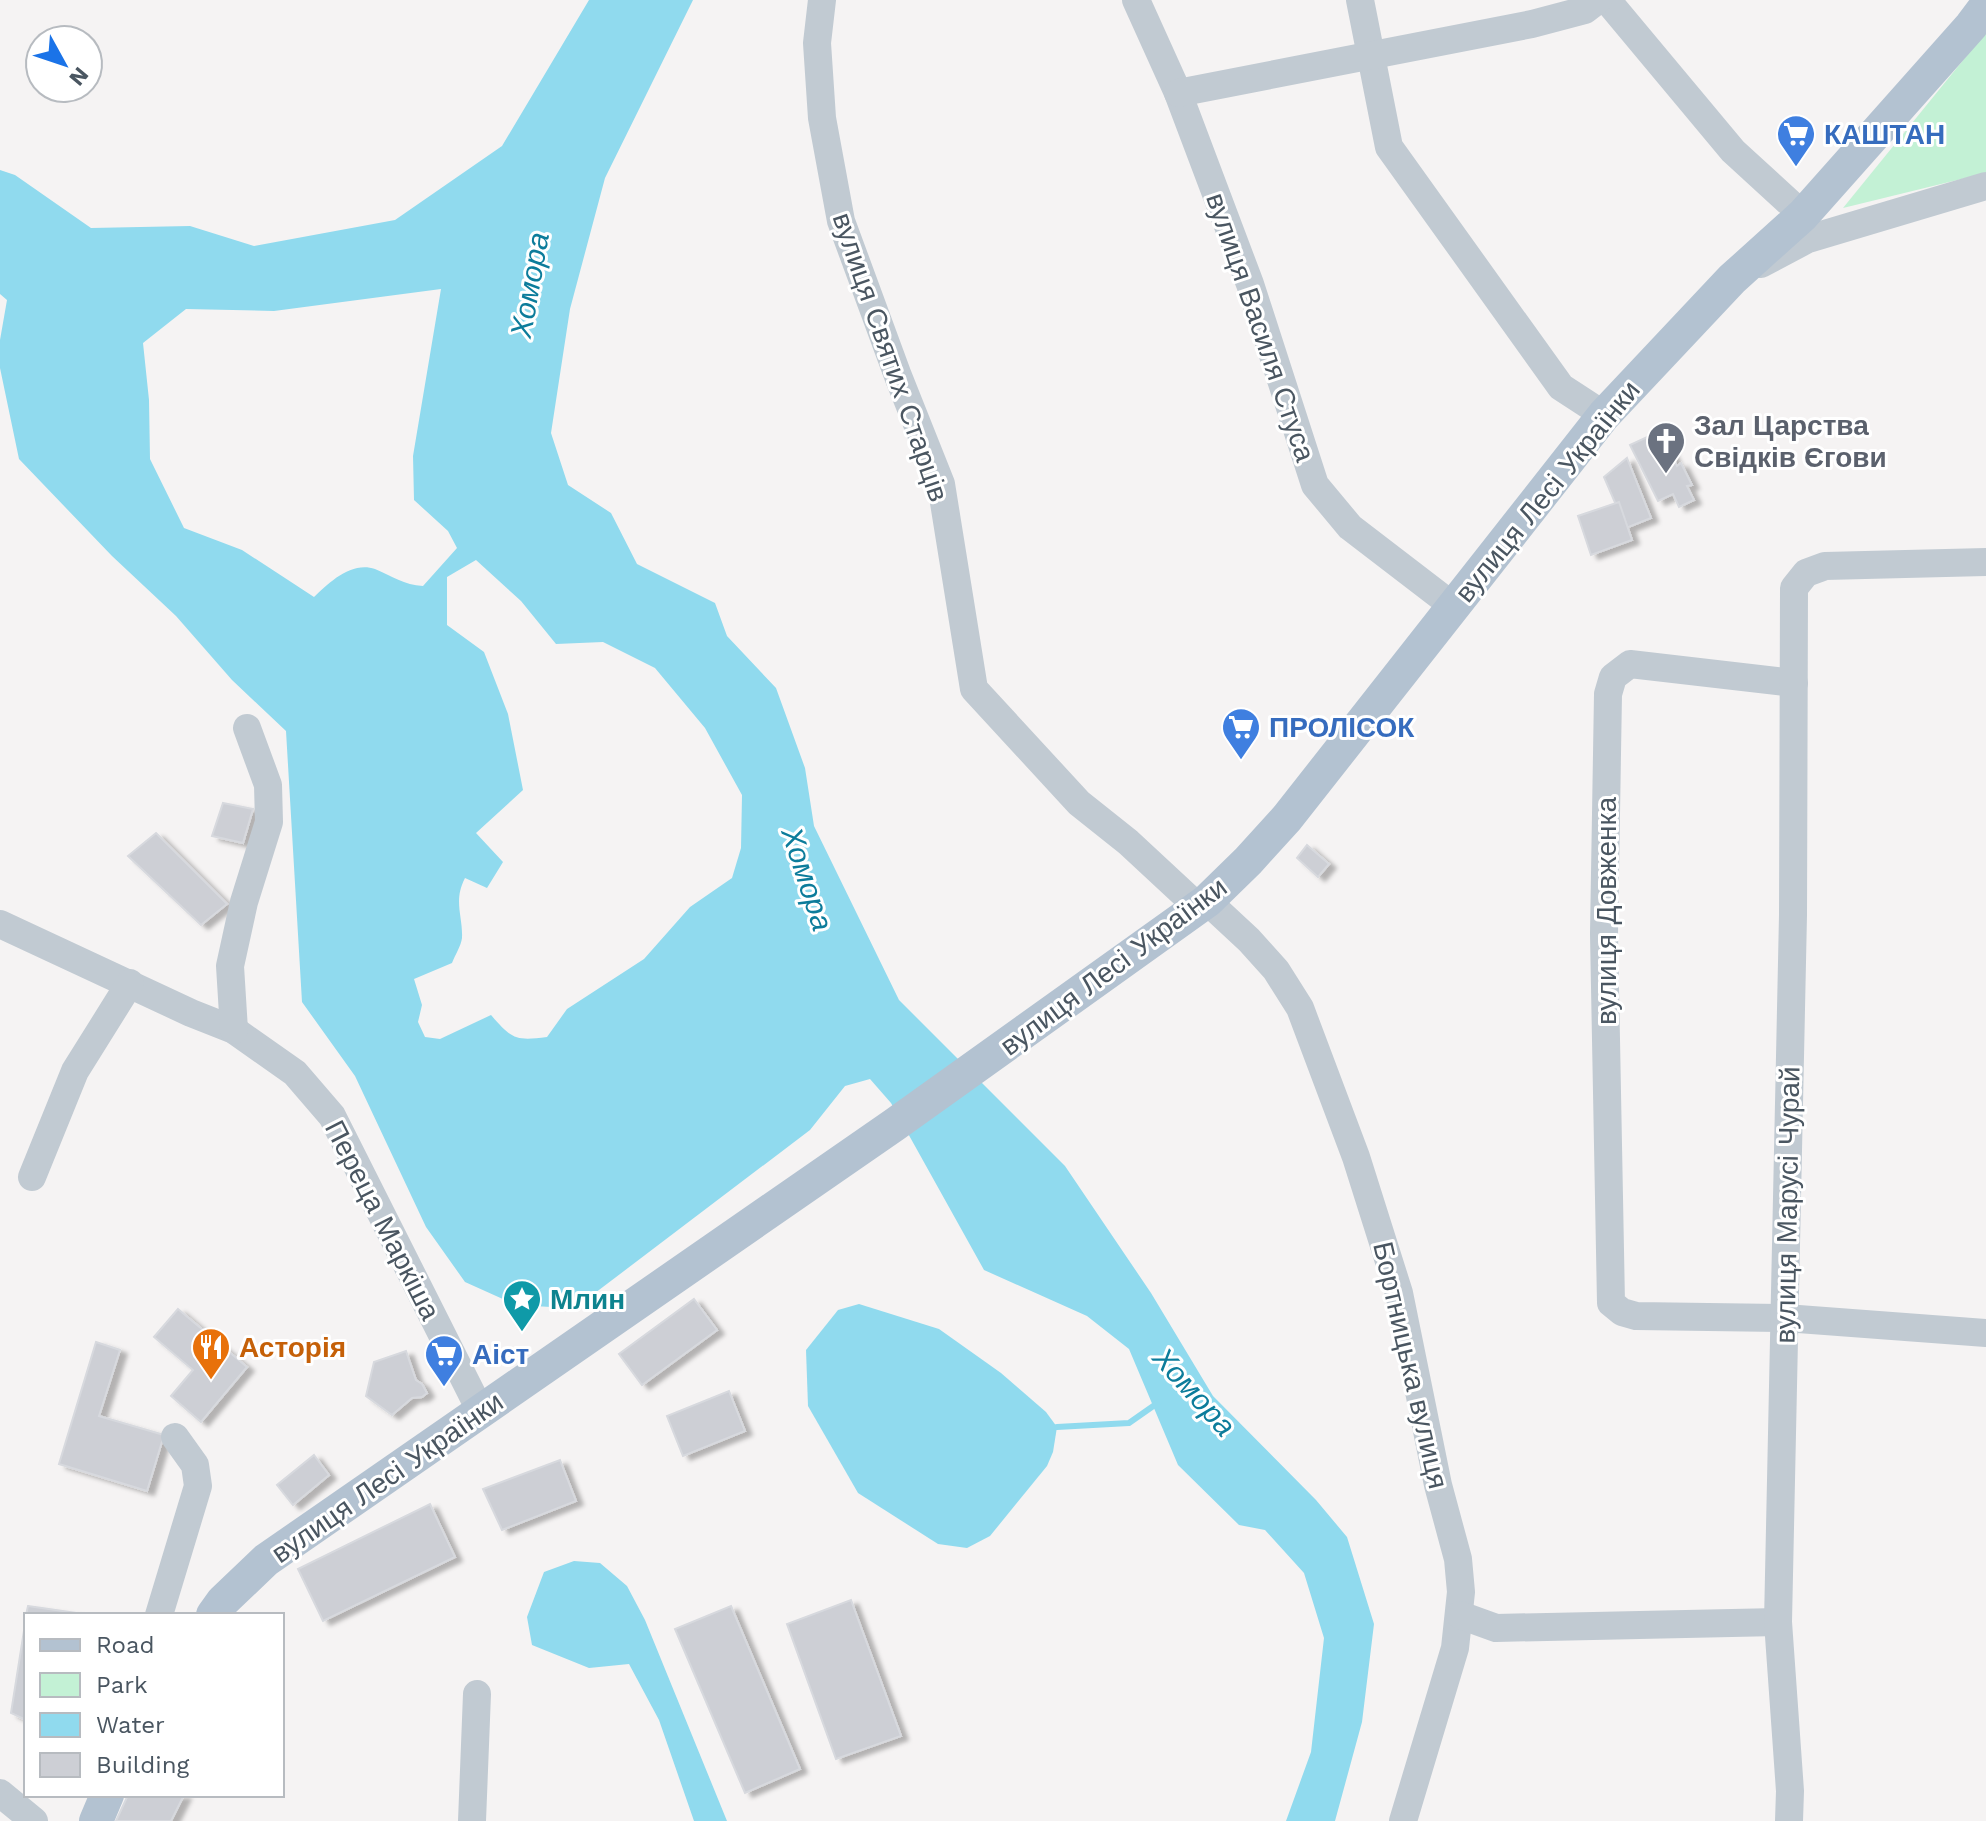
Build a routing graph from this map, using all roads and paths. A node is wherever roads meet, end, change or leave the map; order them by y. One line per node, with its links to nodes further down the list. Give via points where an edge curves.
1 (822, 0): 16 (street, вулиця Святих Старців, via 817,43 822,118 841,221 941,484 974,689 1079,803)
2 (1136, 0): 7 (street, вулиця Василя Стуса)
3 (1360, 0): 6 (street)
4 (1602, 6): 6 (street); 9 (street, via 1733,151)
5 (1986, 6): 9 (main road, вулиця Лесі Українки)
6 (1371, 56): 7 (street); 11 (street, via 1389,147 1561,387)
7 (1178, 93): 13 (street, вулиця Василя Стуса, via 1250,284 1315,485 1350,527)
8 (1986, 186): 10 (street, via 1808,239)
9 (1803, 215): 10 (main road, вулиця Лесі Українки)
10 (1732, 279): 11 (main road, вулиця Лесі Українки)
11 (1604, 415): 13 (main road, вулиця Лесі Українки)
12 (1986, 562): 14 (street, вулиця Марусі Чурай, via 1825,566 1806,573 1794,588)
13 (1453, 606): 16 (main road, вулиця Лесі Українки, via 1287,818)
14 (1794, 683): 23 (street, вулиця Марусі Чурай); 23 (street, вулиця Довженка, via 1630,664 1613,677 1608,694 1604,934 1611,1303 1636,1316)
15 (247, 728): 18 (street, via 268,785 269,822)
16 (1203, 904): 25 (main road, вулиця Лесі Українки); 29 (street, Бортницька вулиця, via 1267,960 1300,1008 1356,1157 1399,1293 1458,1559)
17 (0, 924): 19 (street, Переца Маркіша)
18 (230, 966): 20 (street, via 208,1001); 21 (street)
19 (130, 983): 20 (street, Переца Маркіша); 22 (street, via 75,1071)
20 (191, 1013): 21 (street, Переца Маркіша)
21 (234, 1030): 25 (street, Переца Маркіша, via 295,1073 332,1116)
22 (32, 1177)
23 (1785, 1318): 24 (street); 30 (street, вулиця Марусі Чурай)
24 (1986, 1333)
25 (481, 1412): 28 (main road, вулиця Лесі Українки, via 266,1560)
26 (175, 1437): 27 (street, via 195,1465 198,1486)
27 (160, 1613)
28 (214, 1613)
29 (1460, 1615): 31 (street); 32 (street, Бортницька вулиця)
30 (1778, 1622): 31 (street); 40 (street, вулиця Марусі Чурай)
31 (1496, 1628): 32 (street)
32 (1455, 1648): 39 (street, Бортницька вулиця)
33 (477, 1694): 38 (street)
34 (0, 1793): 36 (street)
35 (106, 1797): 37 (main road)
36 (34, 1821)
37 (96, 1821)
38 (472, 1821)
39 (1403, 1821)
40 (1789, 1821)

